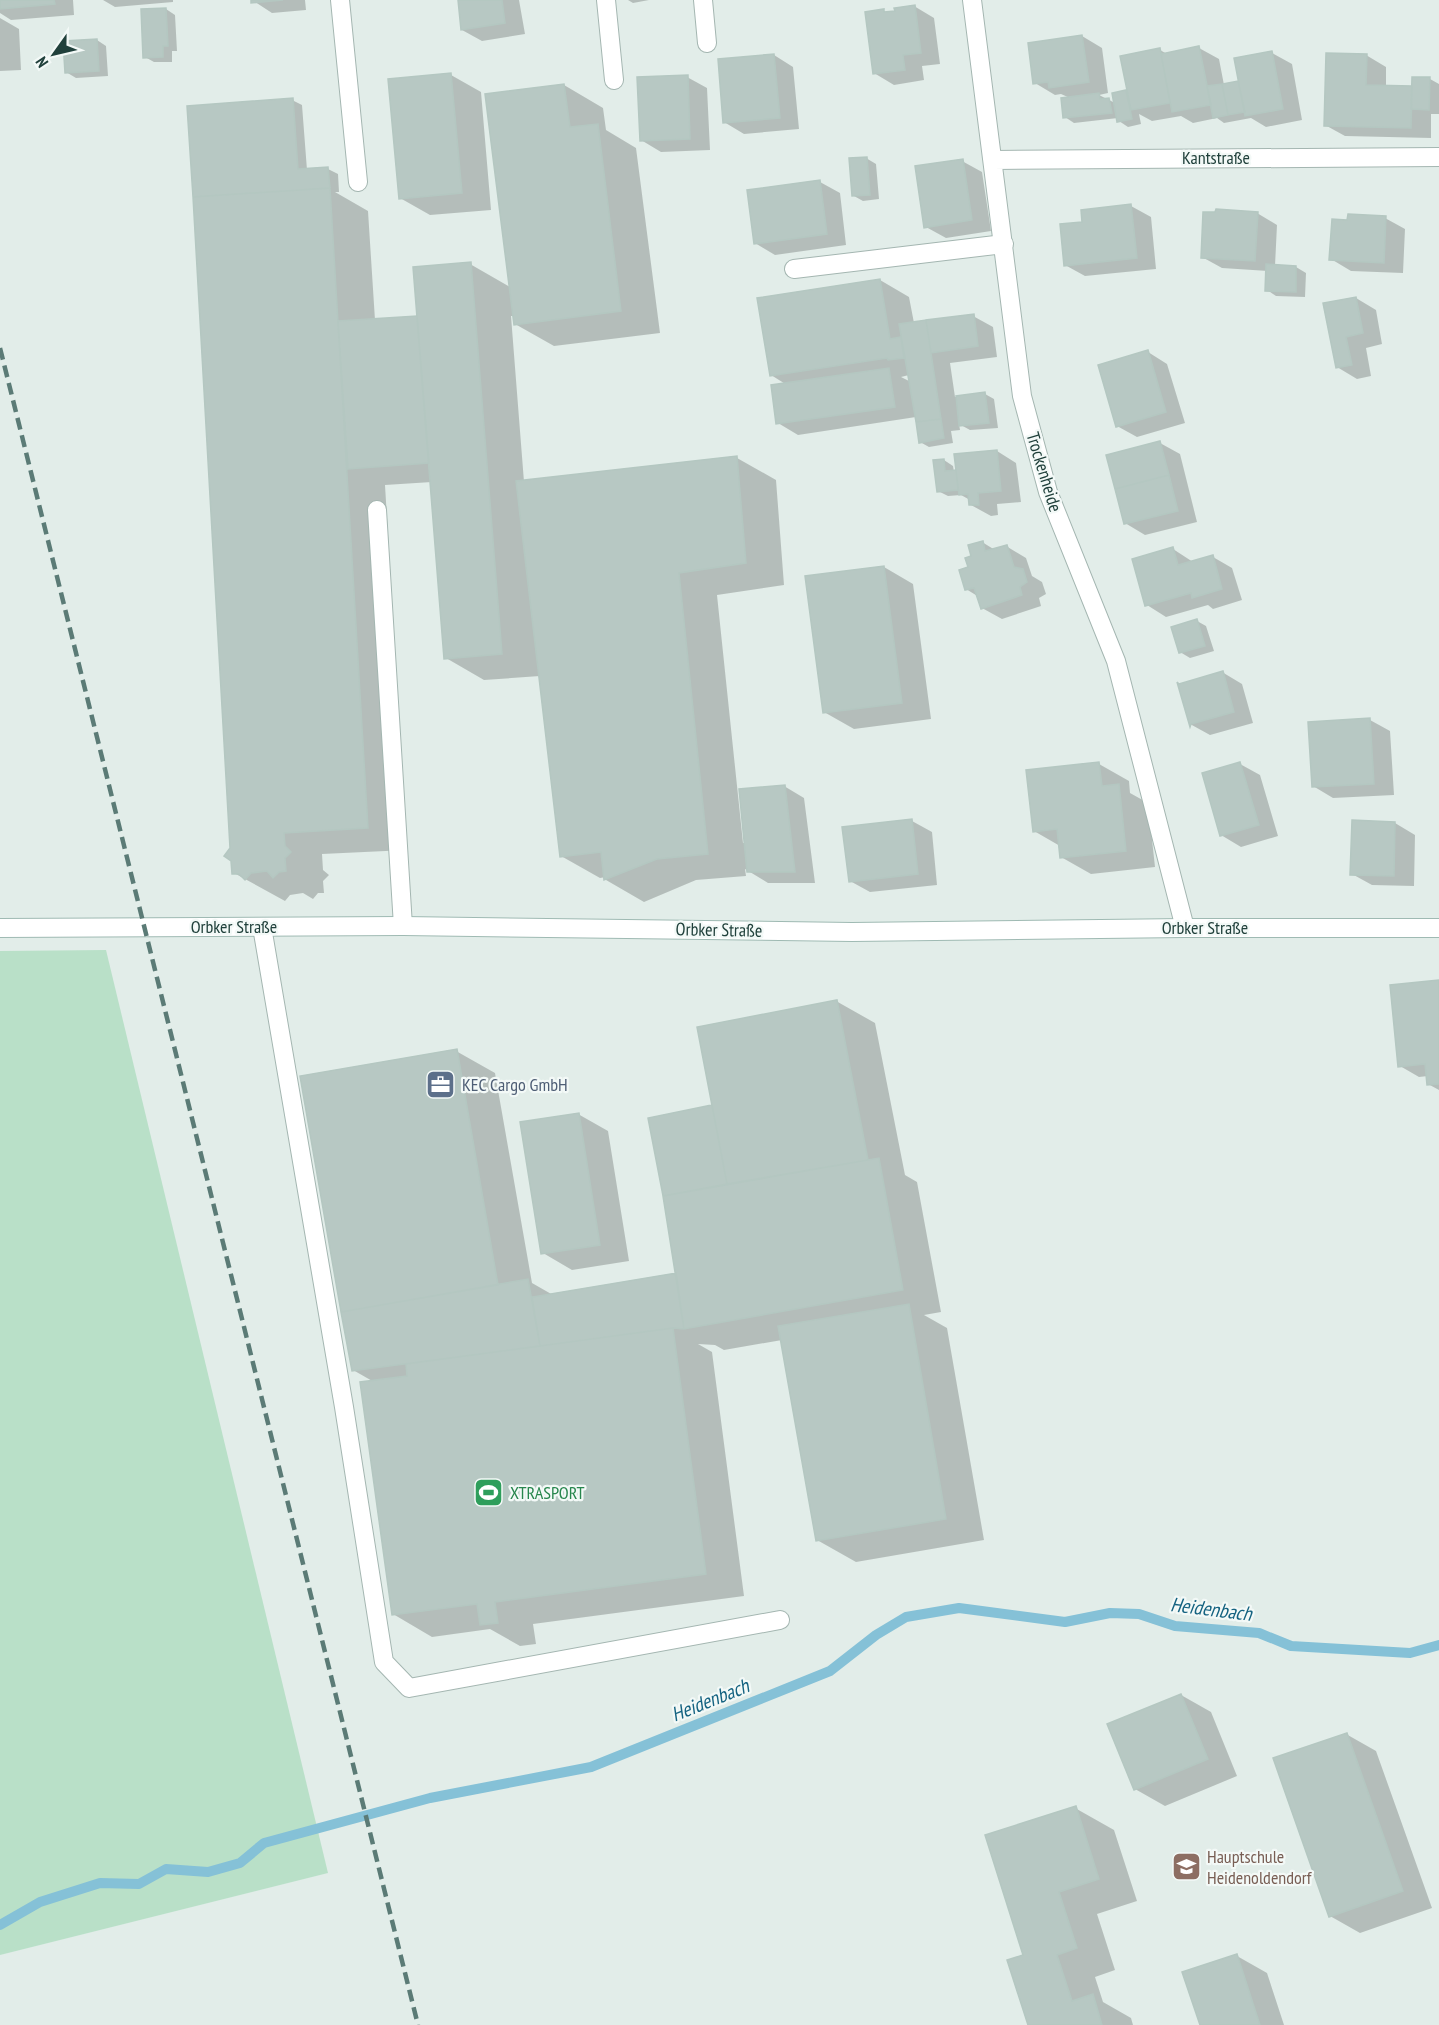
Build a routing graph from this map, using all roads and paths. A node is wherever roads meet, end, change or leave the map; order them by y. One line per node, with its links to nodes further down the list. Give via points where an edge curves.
1 (340, 0): 9 (street)
2 (606, 0): 6 (street)
3 (703, 0): 5 (street)
4 (972, 0): 8 (street, Trockenheide)
5 (707, 43)
6 (614, 80)
7 (1439, 157): 8 (street, Kantstraße)
8 (993, 160): 10 (street, Trockenheide)
9 (358, 182)
10 (1004, 244): 11 (street); 15 (street, Trockenheide, via 1023,396 1048,492 1116,661)
11 (794, 269)
12 (377, 510): 13 (street)
13 (403, 926): 14 (street, Orbker Straße); 15 (street, Orbker Straße, via 852,932)
14 (262, 927): 16 (street, Orbker Straße); 18 (street, via 384,1662 409,1688)
15 (1185, 927): 17 (street, Orbker Straße)
16 (0, 928)
17 (1439, 928)
18 (780, 1620)

